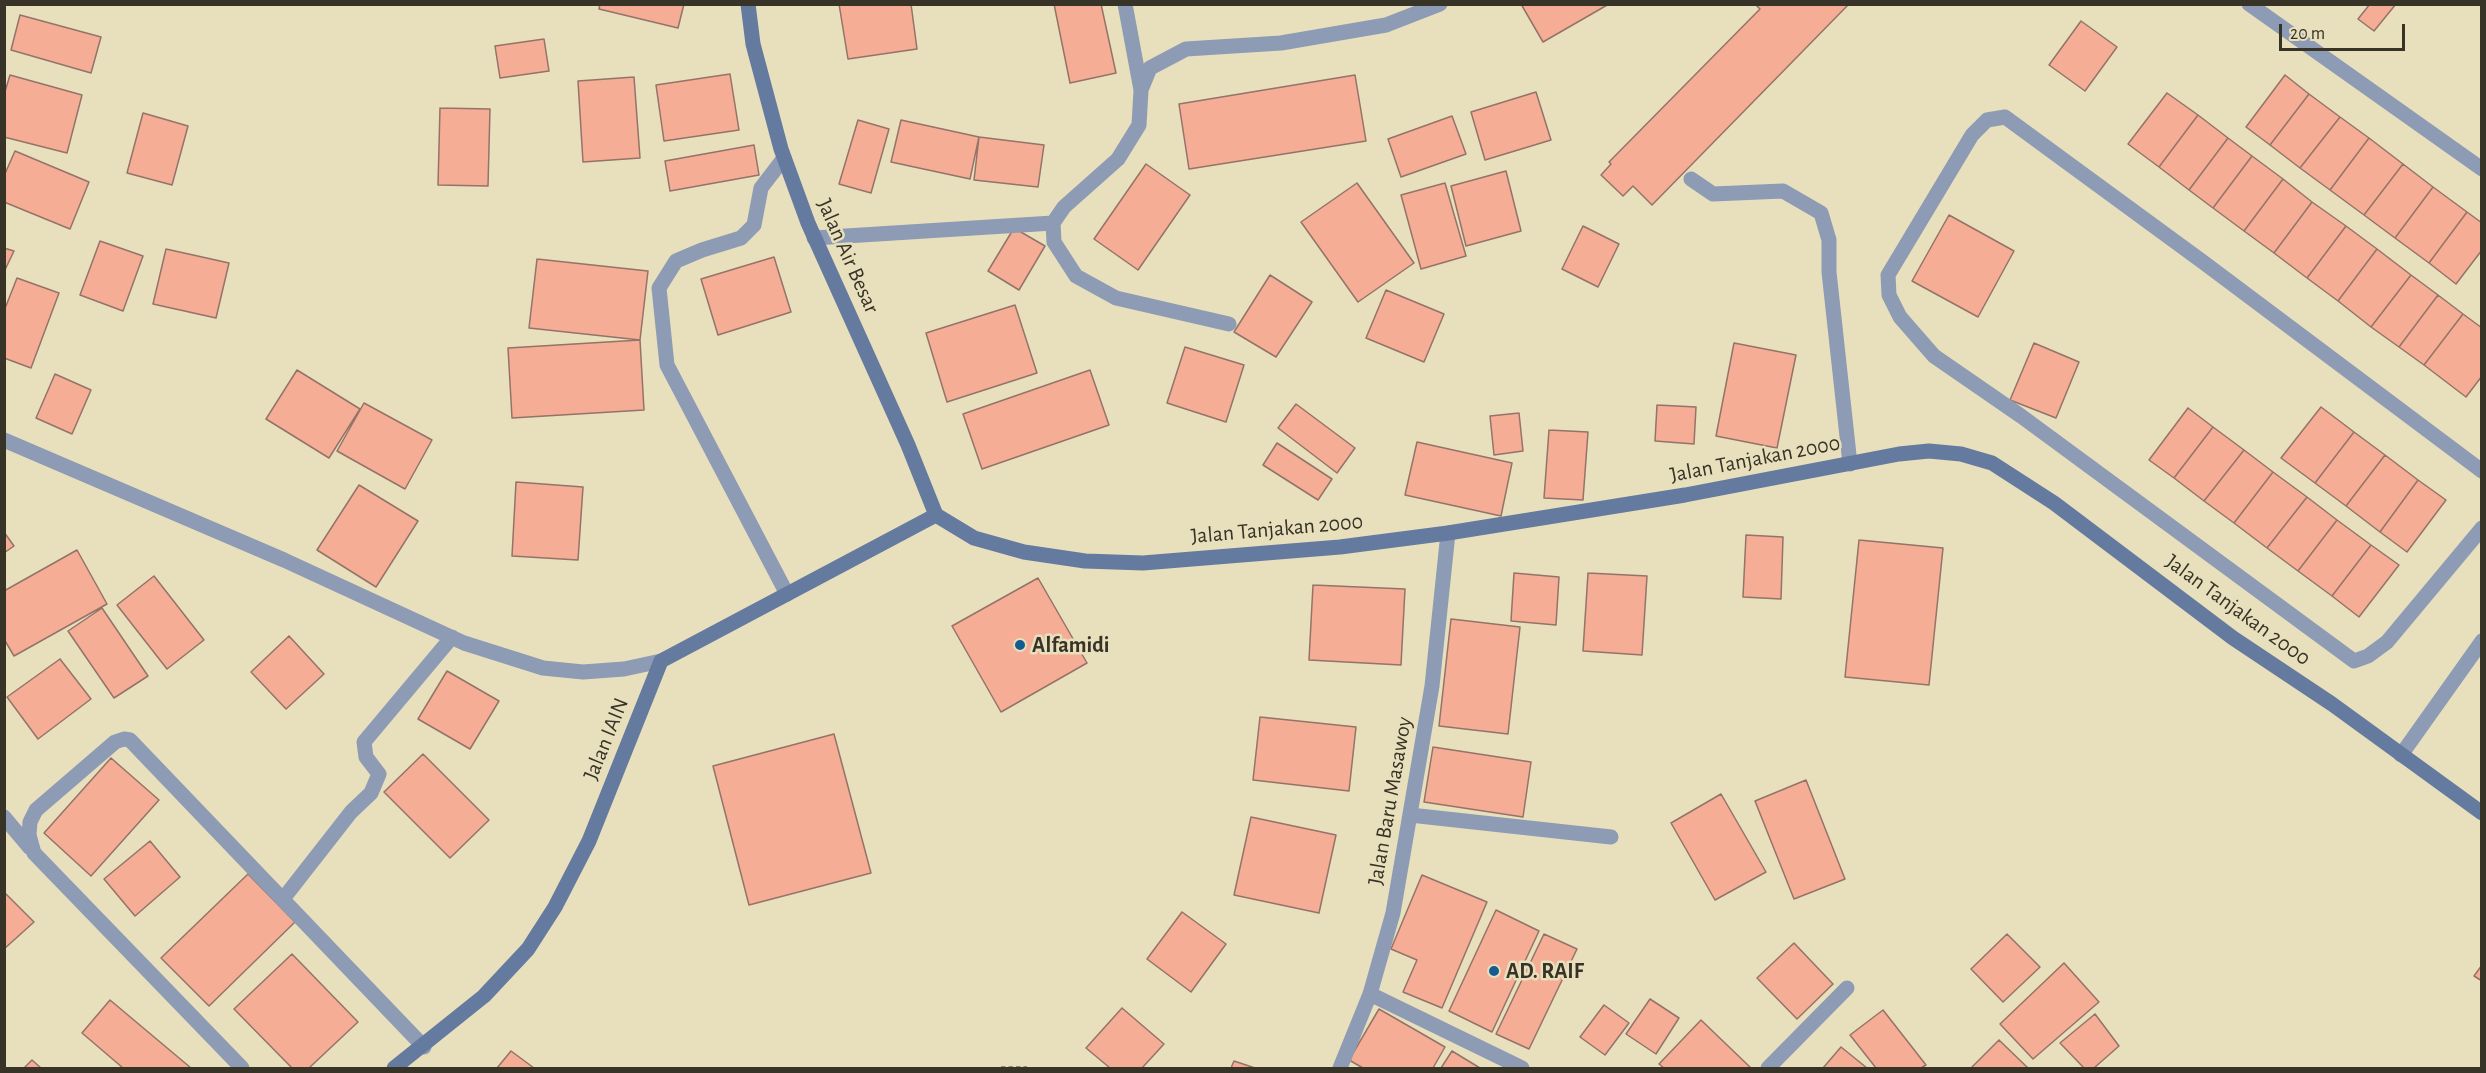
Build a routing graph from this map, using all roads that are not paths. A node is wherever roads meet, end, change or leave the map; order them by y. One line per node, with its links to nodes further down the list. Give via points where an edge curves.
1 (748, 4): 6 (street, Jalan Air Besar, via 753,44)
2 (1125, 4): 5 (street)
3 (1440, 4): 5 (street, via 1386,25 1281,43 1186,49 1150,68)
4 (2249, 4): 7 (street)
5 (1141, 90): 9 (street, via 1139,125 1118,159 1064,207)
6 (784, 158): 10 (street, Jalan Air Besar); 18 (street, via 761,188 754,225 741,238 676,261 659,288 667,365)
7 (2481, 169)
8 (1691, 179): 13 (street, via 1713,194 1783,190 1821,213 1829,240)
9 (1053, 223): 10 (street); 11 (street, via 1054,242 1076,276 1116,298)
10 (814, 238): 15 (street, Jalan Air Besar)
11 (1229, 324)
12 (4, 440): 19 (street)
13 (1850, 464): 17 (street, Jalan Tanjakan 2000); 22 (street, Jalan Tanjakan 2000, via 1929,451 1961,454 1992,463 2054,503 2233,638)
14 (2481, 471): 16 (street, via 2005,117 1987,120 1972,135 1888,275 1889,295 1900,317 1934,356 2354,661 2387,642)
15 (936, 515): 17 (street, Jalan Tanjakan 2000, via 974,538 1024,552 1085,561 1143,563 1240,556); 18 (street)
16 (2481, 528)
17 (1448, 533): 24 (street, Jalan Baru Masawoy, via 1432,686)
18 (787, 594): 21 (street)
19 (452, 637): 21 (street, via 543,668 583,672); 28 (street, via 363,742 366,757 379,774 371,793 351,812)
20 (2481, 641): 22 (street)
21 (661, 661): 31 (street, Jalan IAIN, via 589,841 555,907 528,949 484,996)
22 (2401, 755): 23 (street, Jalan Tanjakan 2000)
23 (2481, 813)
24 (1410, 815): 26 (street); 30 (street, Jalan Baru Masawoy, via 1393,913)
25 (4, 818): 27 (street)
26 (1611, 837)
27 (34, 853): 28 (street, via 29,835 36,810 115,742 130,740); 32 (street)
28 (283, 899): 31 (street)
29 (1847, 988): 36 (street)
30 (1370, 994): 34 (street, Jalan Baru Masawoy); 35 (street)
31 (424, 1047): 33 (street, Jalan IAIN)
32 (242, 1068)
33 (394, 1068)
34 (1340, 1068)
35 (1522, 1068)
36 (1768, 1068)

